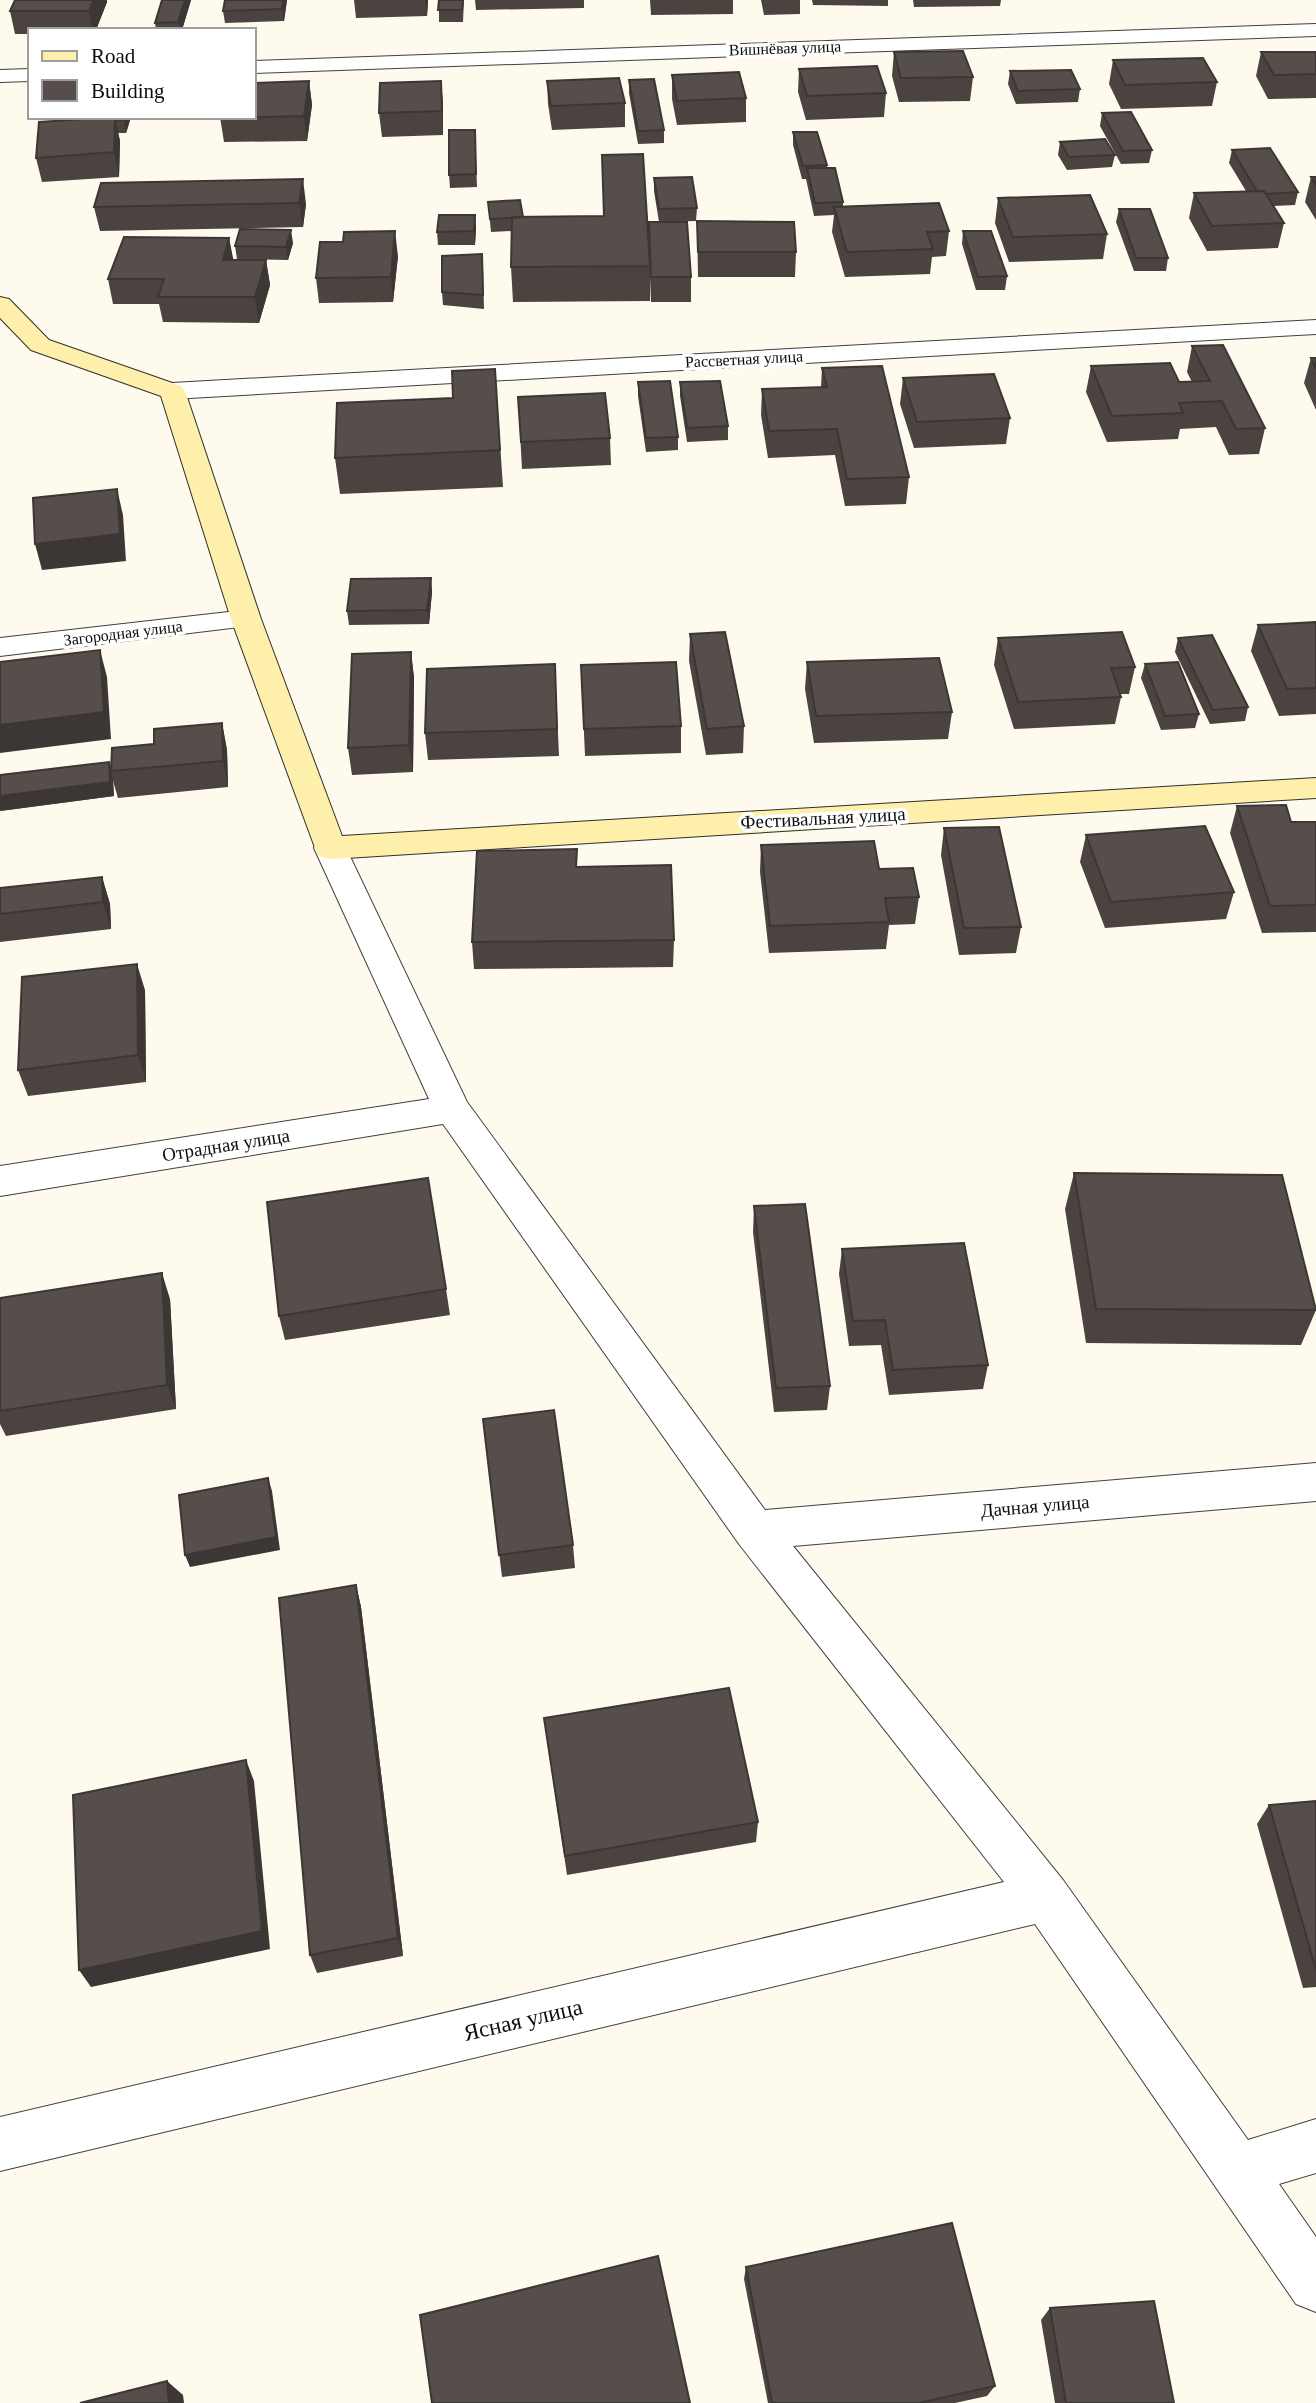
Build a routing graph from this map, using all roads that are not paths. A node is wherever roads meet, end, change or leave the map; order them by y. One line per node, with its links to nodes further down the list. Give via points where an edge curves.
1 (1316, 30): 2 (street, Вишнёвая улица)
2 (256, 67)
3 (28, 75): 4 (street)
4 (0, 76)
5 (0, 304): 7 (street, via 40,345)
6 (1316, 327): 7 (street, Рассветная улица)
7 (173, 391): 8 (street)
8 (246, 619): 9 (street, Загородная улица); 11 (street)
9 (0, 647)
10 (1316, 788): 11 (street, Фестивальная улица)
11 (330, 848): 12 (street)
12 (452, 1109): 13 (street, Отрадная улица); 15 (street)
13 (0, 1181)
14 (1316, 1482): 15 (street, Дачная улица)
15 (754, 1530): 16 (street)
16 (1046, 1896): 17 (street, Ясная улица); 19 (street)
17 (0, 2144)
18 (1316, 2146): 19 (street)
19 (1237, 2170): 20 (street)
20 (1316, 2284)

